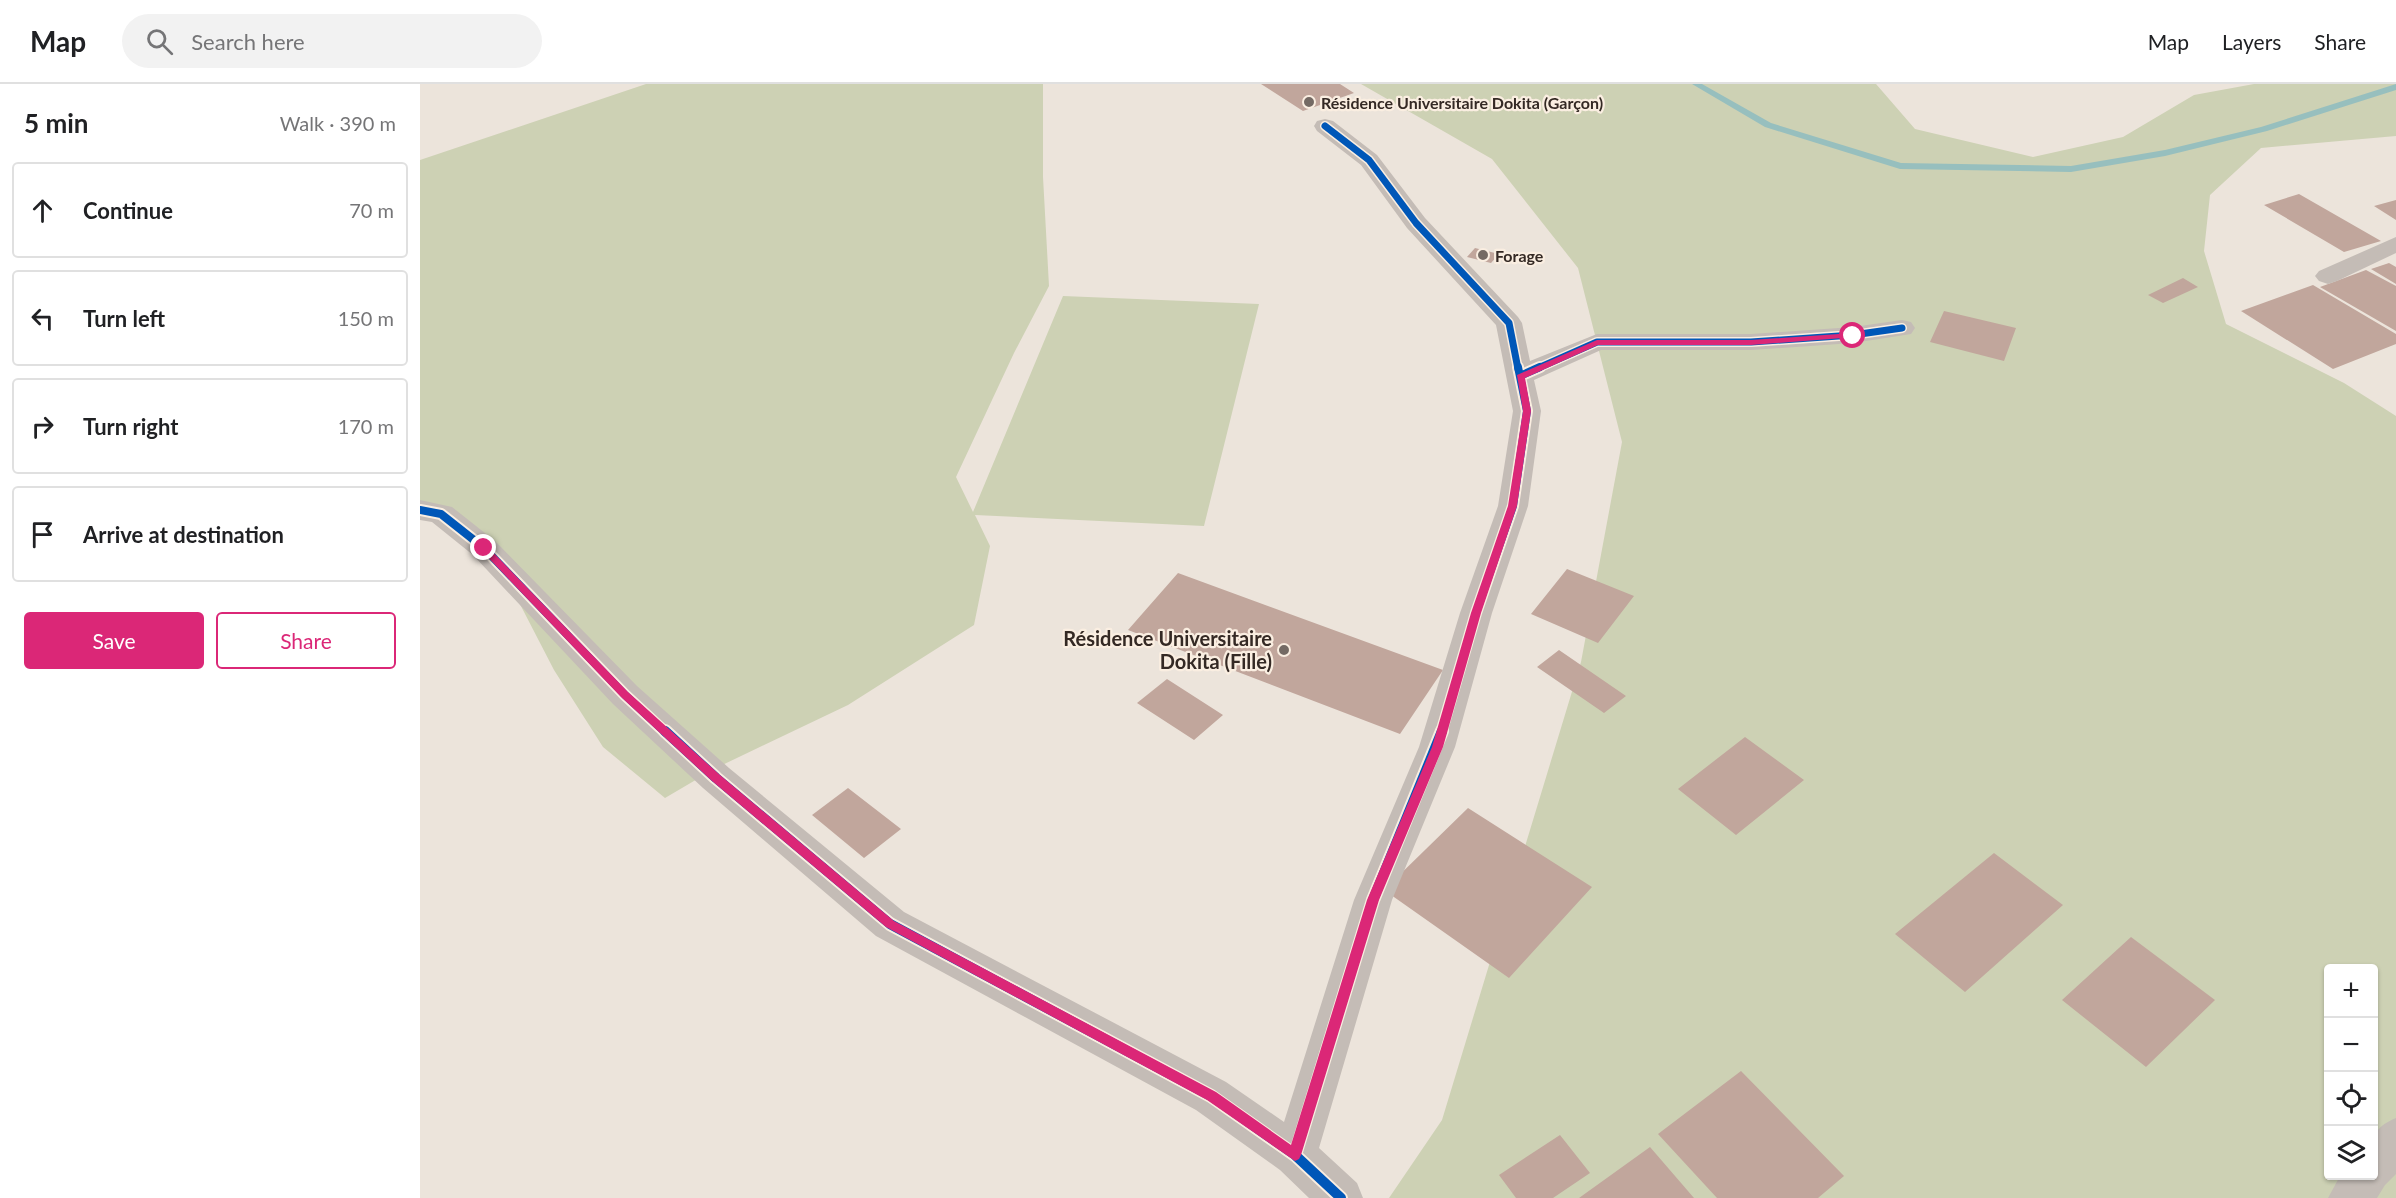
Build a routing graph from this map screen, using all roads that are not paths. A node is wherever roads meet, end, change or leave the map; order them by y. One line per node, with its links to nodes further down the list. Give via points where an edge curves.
1 (1325, 126): 5 (street, via 1369,160 1416,223 1509,323)
2 (2396, 244): 3 (street)
3 (2328, 276)
4 (1902, 328): 5 (street, via 1853,336 1751,342 1597,342)
5 (1520, 376): 8 (street, via 1527,411 1512,506 1437,747 1373,900)
6 (420, 510): 8 (street, via 441,514 484,548 625,695 716,778 890,924 1211,1096)
7 (2396, 1139): 9 (street)
8 (1295, 1155): 11 (street)
9 (2378, 1162)
10 (2364, 1180): 12 (street)
11 (1341, 1198)
12 (2350, 1198)

